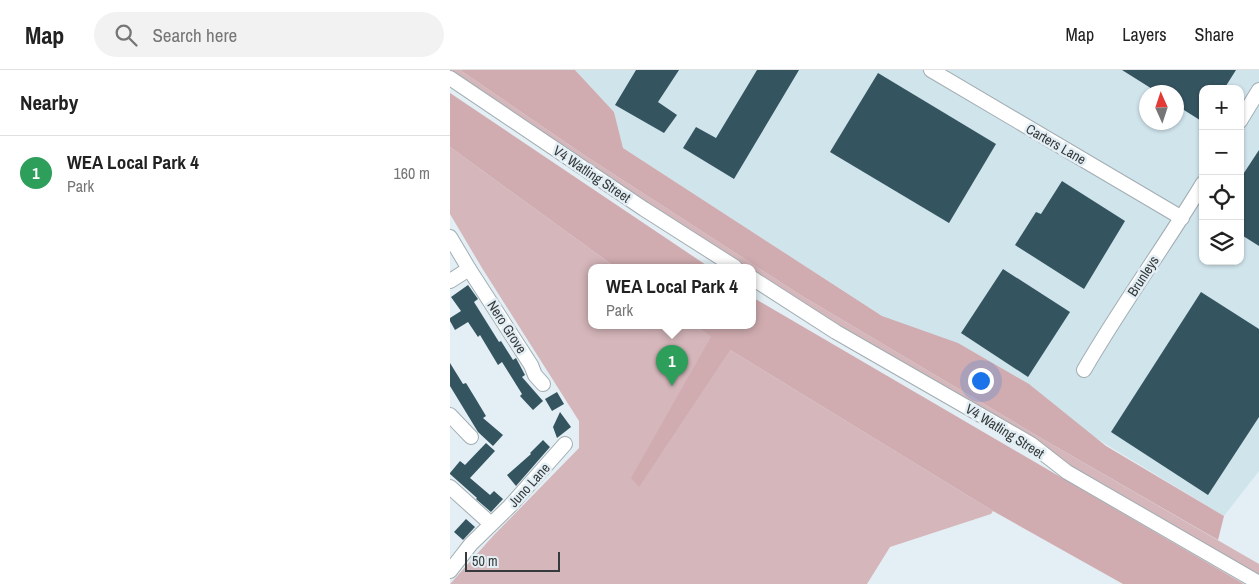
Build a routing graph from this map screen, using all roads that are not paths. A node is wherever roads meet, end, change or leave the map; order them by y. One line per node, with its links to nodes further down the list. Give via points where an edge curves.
1 (931, 70): 6 (street, Carters Lane)
2 (450, 78): 8 (street, V4 Watling Street)
3 (1259, 90): 4 (street)
4 (1244, 114)
5 (1199, 190): 6 (street, Brunleys)
6 (1182, 218): 12 (street, Brunleys)
7 (450, 237): 9 (street, Nero Grove)
8 (730, 264)
9 (469, 269): 10 (street); 13 (street, Nero Grove)
10 (450, 281)
11 (756, 281): 20 (street, V4 Watling Street, via 836,332 1031,444 1067,472)
12 (1084, 370)
13 (543, 384)
14 (450, 416): 15 (street)
15 (471, 437)
16 (565, 444): 18 (street, Juno Lane)
17 (450, 487): 18 (street)
18 (491, 524): 19 (street, Juno Lane)
19 (450, 571)
20 (1259, 583)

